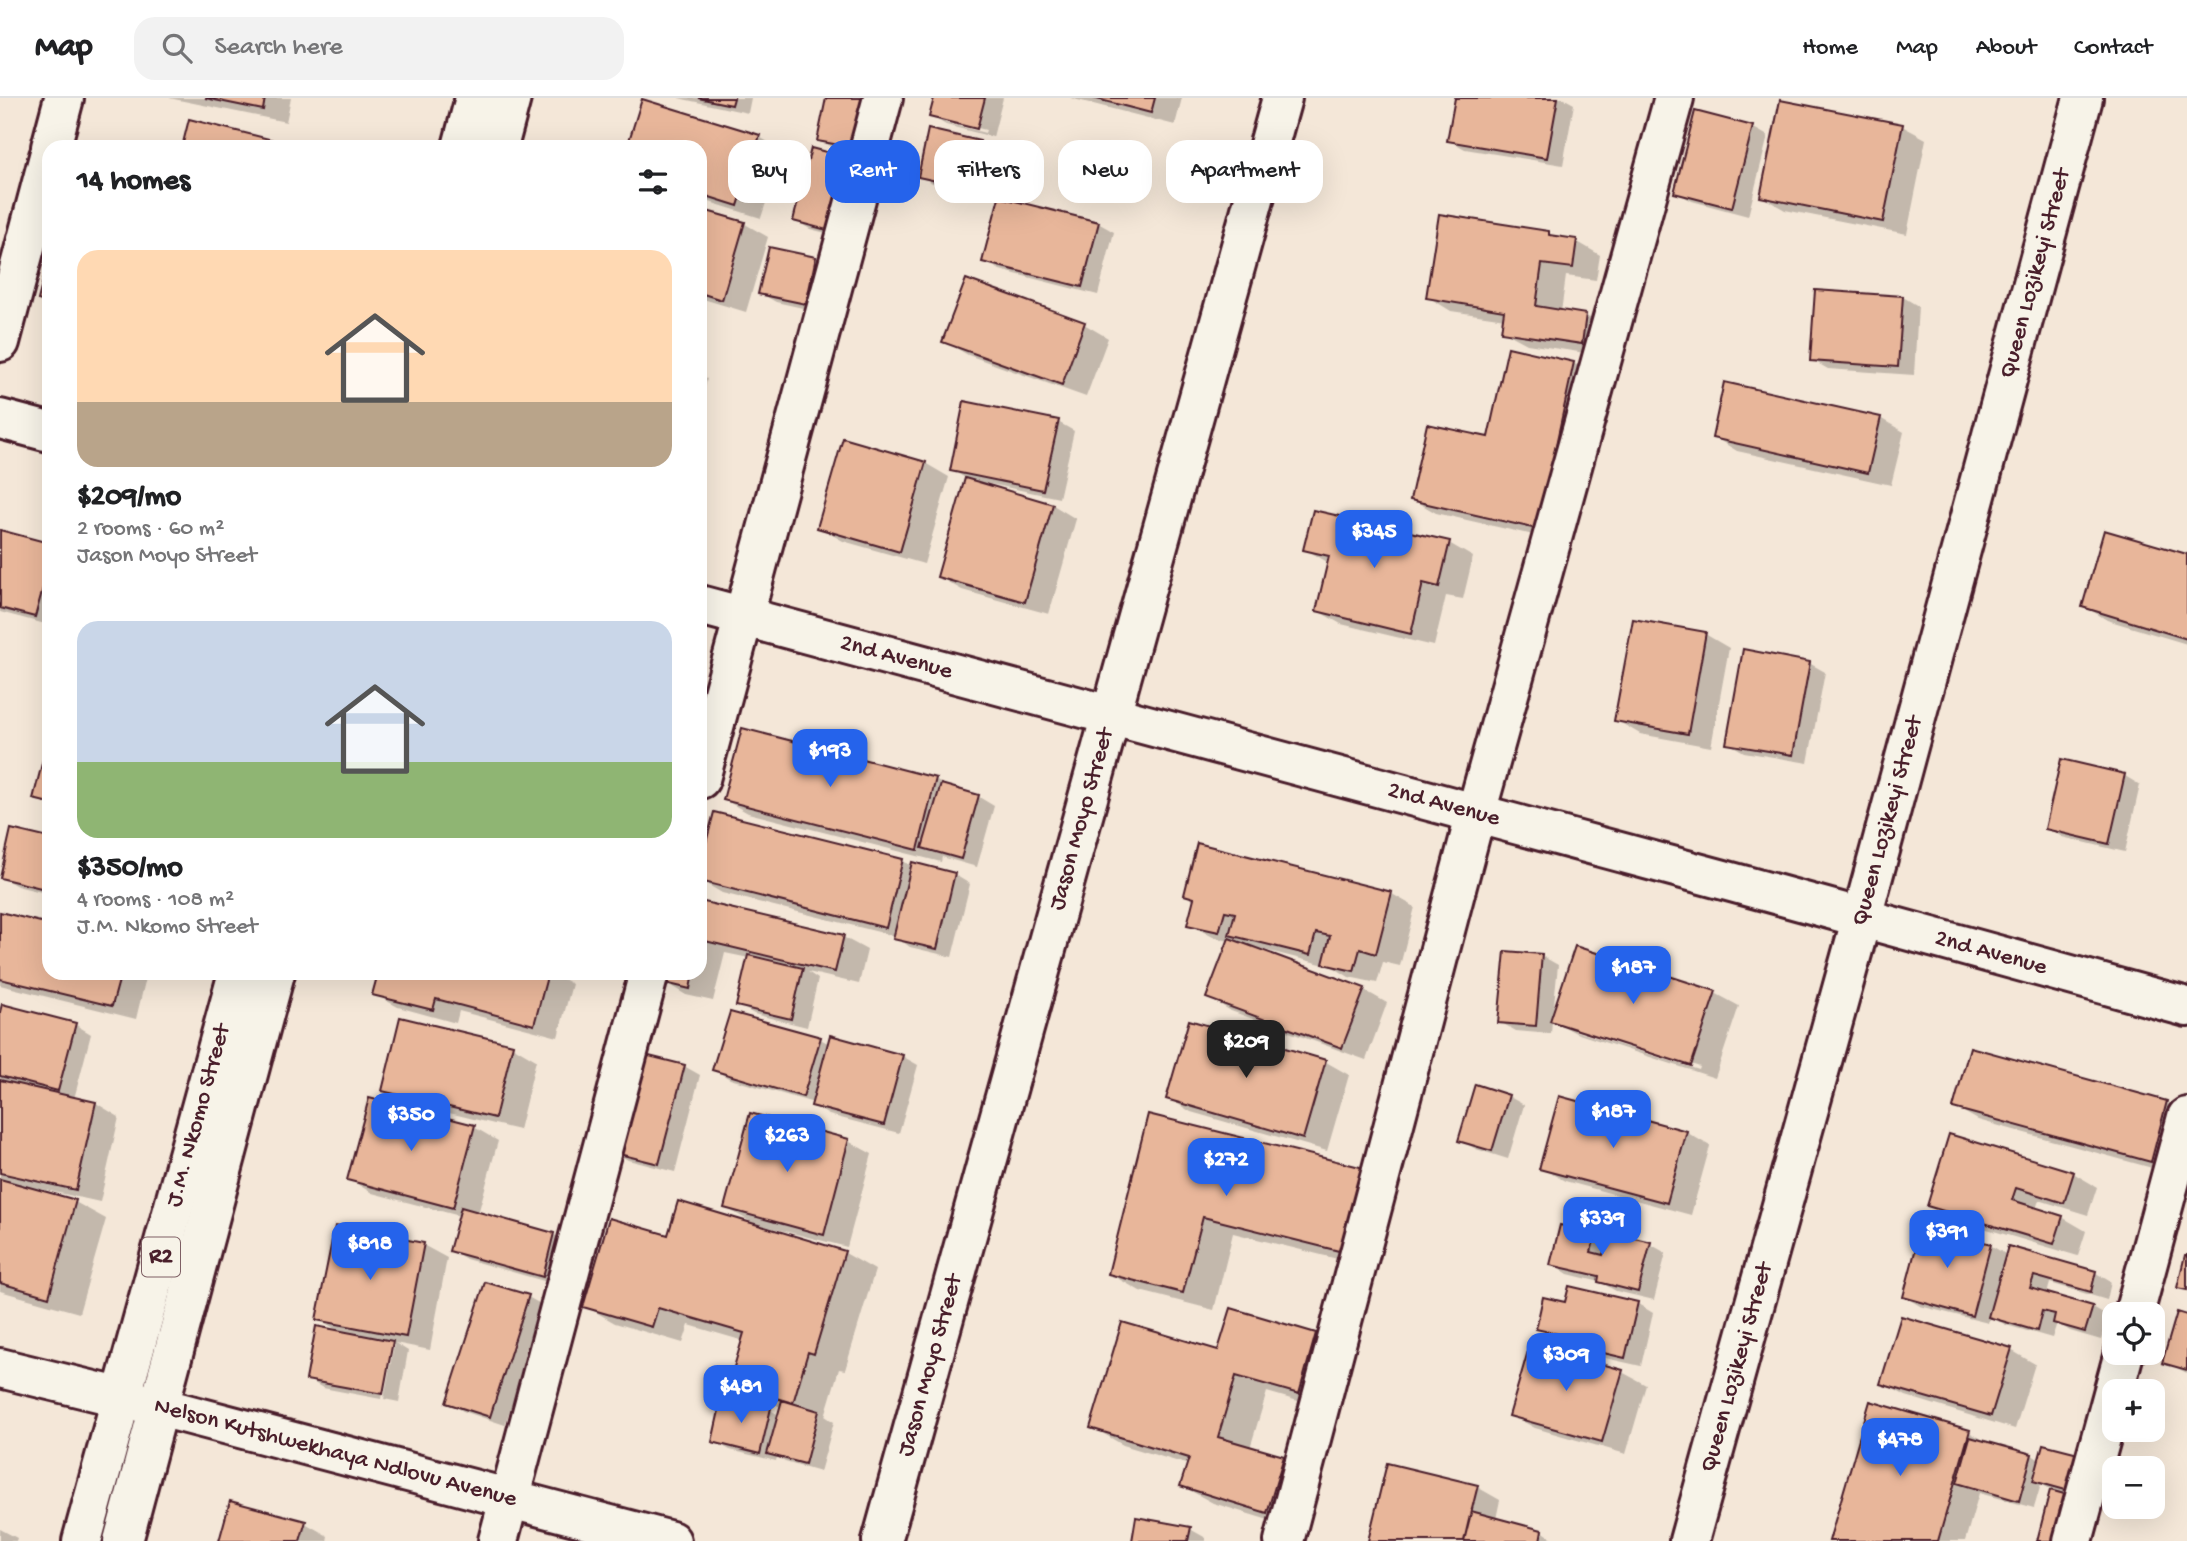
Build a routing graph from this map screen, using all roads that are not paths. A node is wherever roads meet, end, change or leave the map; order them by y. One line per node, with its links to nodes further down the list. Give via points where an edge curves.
1 (64, 98): 8 (main road)
2 (475, 98): 9 (main road)
3 (511, 98): 10 (main road)
4 (883, 98): 16 (main road)
5 (1282, 98): 17 (main road, Jason Moyo Street)
6 (1674, 98): 19 (main road)
7 (2083, 98): 20 (main road, Queen Lozikeyi Street)
8 (53, 140)
9 (464, 140)
10 (500, 140)
11 (42, 183): 12 (main road)
12 (0, 342)
13 (0, 419): 14 (main road)
14 (42, 430)
15 (707, 607): 16 (main road, 2nd Avenue)
16 (743, 617): 17 (main road, 2nd Avenue); 18 (main road)
17 (1111, 716): 19 (main road, 2nd Avenue); 36 (main road, Jason Moyo Street)
18 (707, 753)
19 (1476, 813): 20 (main road, 2nd Avenue); 37 (main road)
20 (1862, 918): 24 (main road, 2nd Avenue); 38 (main road, Queen Lozikeyi Street)
21 (236, 980): 29 (main road, J.M. Nkomo Street / R2)
22 (273, 980): 30 (main road, J.M. Nkomo Street / R2)
23 (647, 980): 31 (main road)
24 (2187, 1007)
25 (2187, 1117): 26 (main road)
26 (2137, 1302)
27 (2120, 1365): 39 (main road)
28 (0, 1368): 29 (main road, Nelson Kutshwekhaya Ndlovu Avenue)
29 (123, 1398): 30 (main road, Nelson Kutshwekhaya Ndlovu Avenue); 32 (main road, J.M. Nkomo Street / R2)
30 (160, 1407): 31 (main road, Nelson Kutshwekhaya Ndlovu Avenue); 33 (main road, J.M. Nkomo Street / R2)
31 (510, 1499): 34 (main road); 35 (main road, Nelson Kutshwekhaya Ndlovu Avenue)
32 (82, 1541)
33 (123, 1541)
34 (498, 1541)
35 (671, 1541)
36 (882, 1541)
37 (1284, 1541)
38 (1689, 1541)
39 (2073, 1541)

